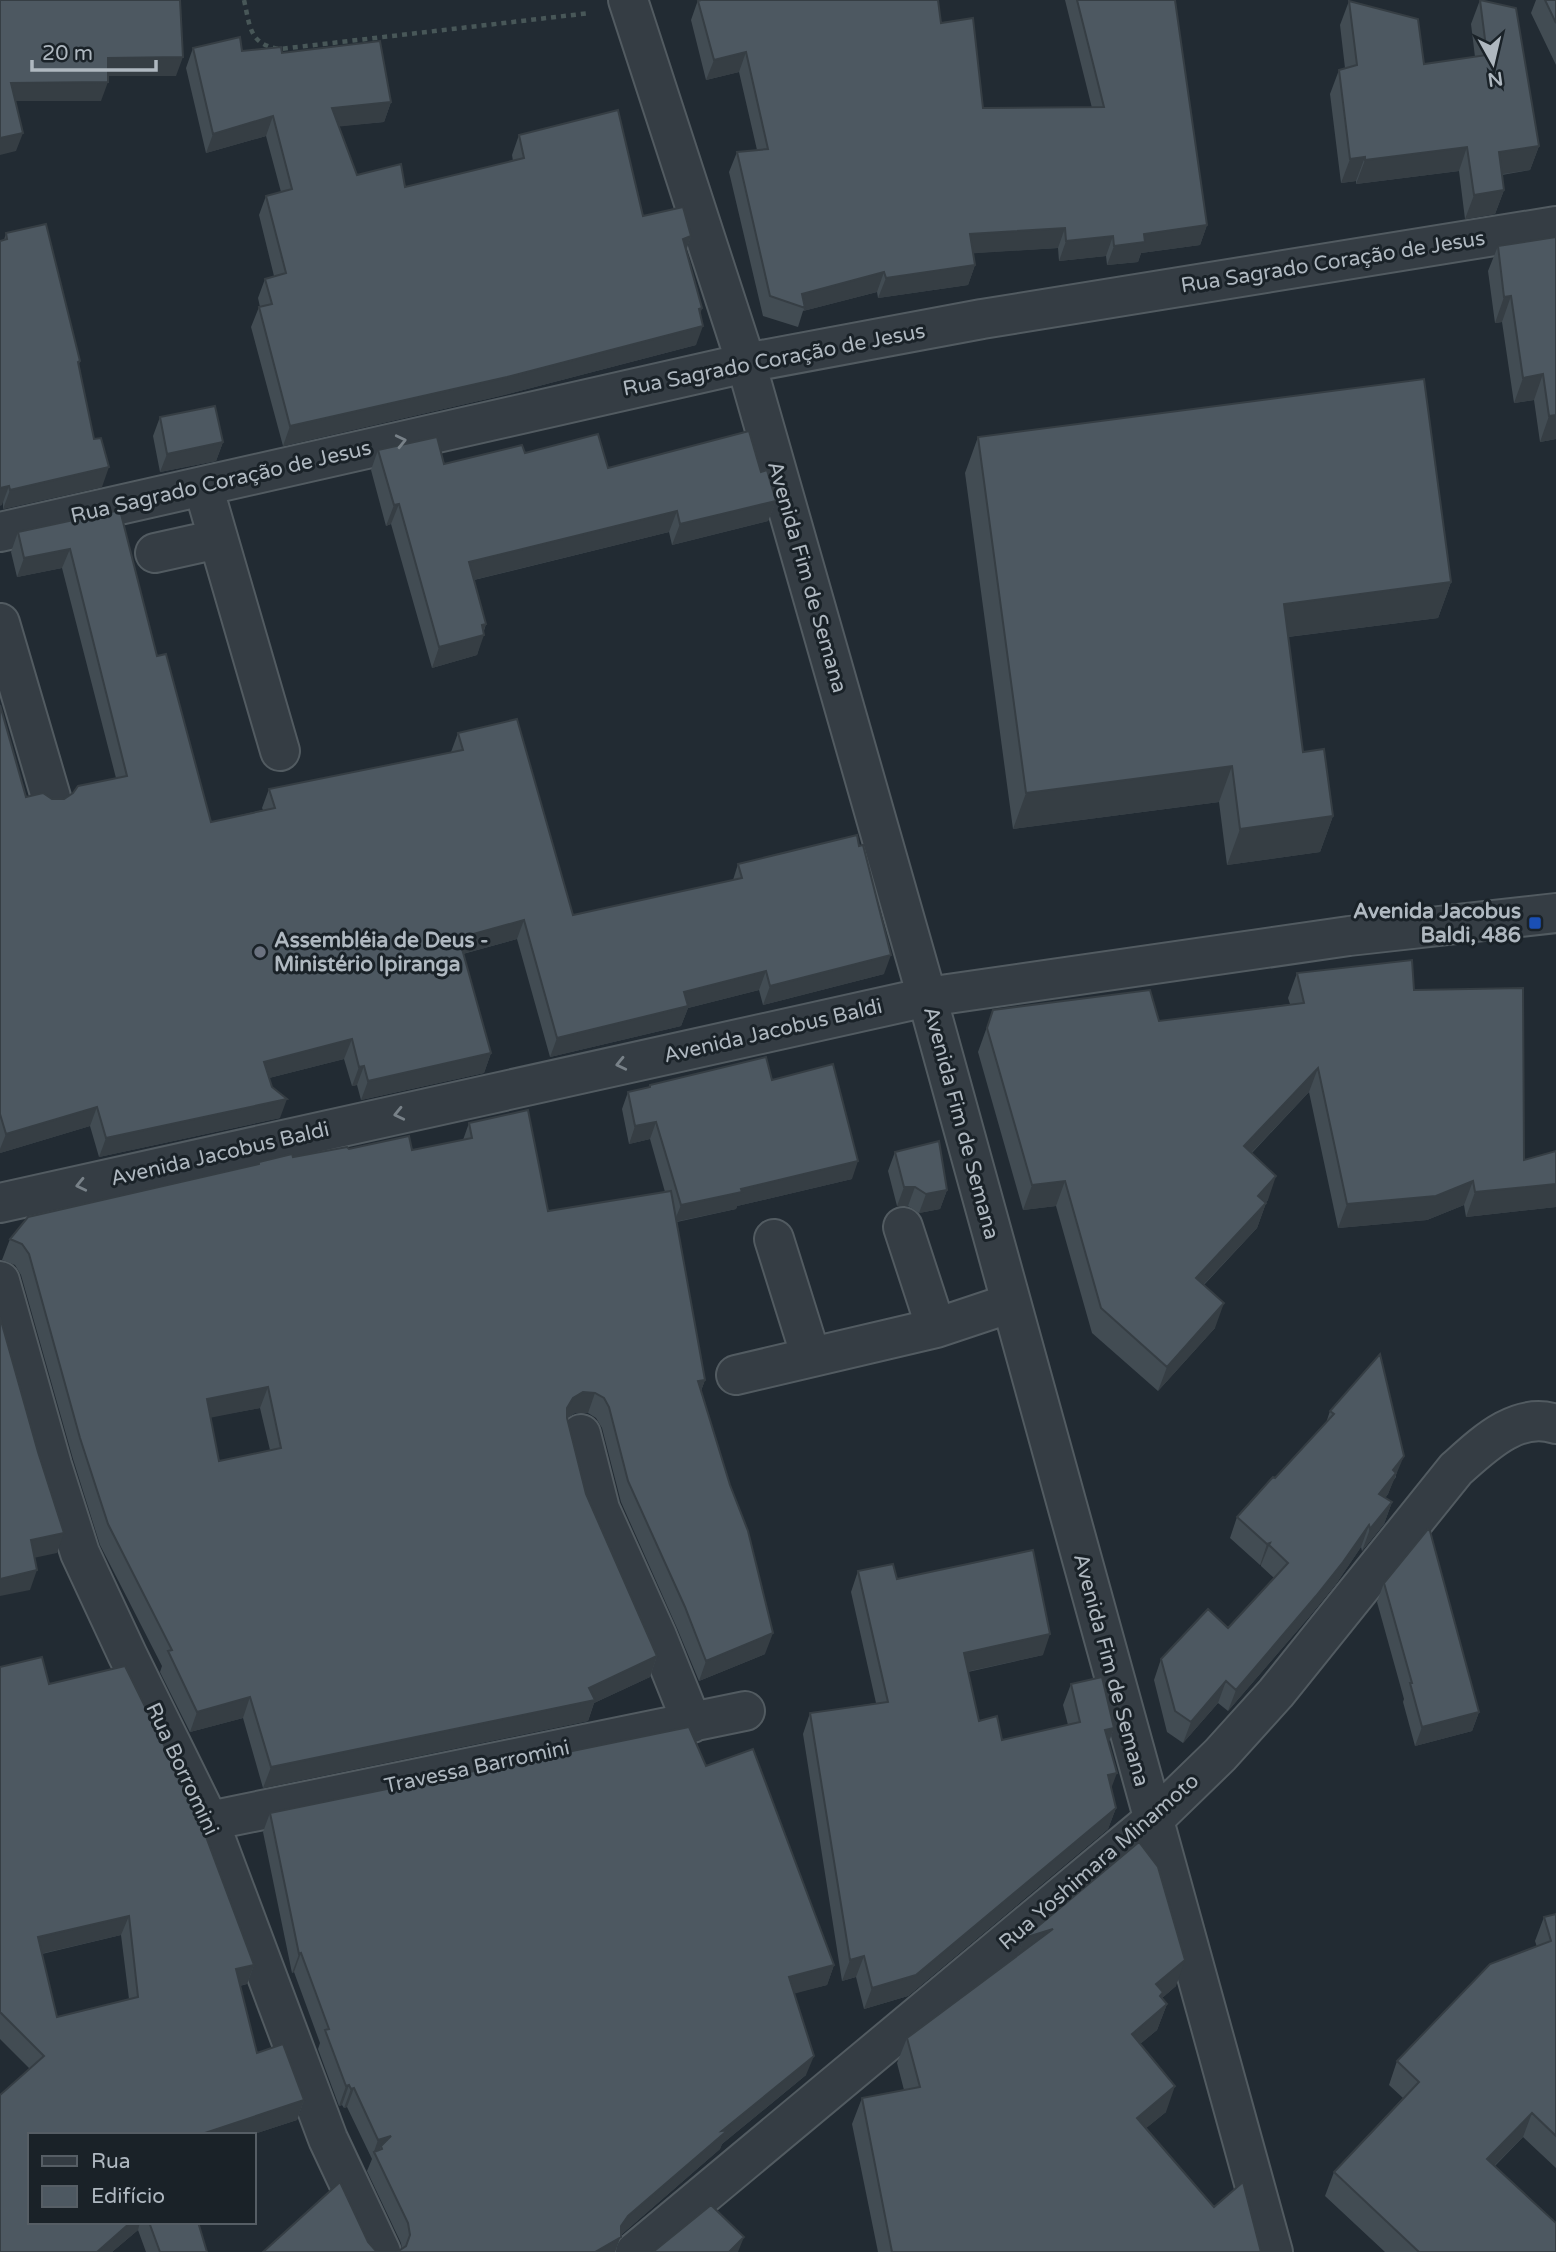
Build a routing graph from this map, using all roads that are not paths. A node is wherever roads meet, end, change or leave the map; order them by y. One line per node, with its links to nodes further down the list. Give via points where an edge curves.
1 (629, 4): 3 (street, Avenida Fim de Semana)
2 (1556, 226): 3 (street, Rua Sagrado Coração de Jesus, via 982,319)
3 (746, 363): 4 (street, Rua Sagrado Coração de Jesus, one-way to 3); 12 (street, Avenida Fim de Semana)
4 (203, 486): 5 (street, Rua Sagrado Coração de Jesus); 6 (street)
5 (0, 532)
6 (218, 539): 7 (street); 9 (street)
7 (155, 553)
8 (0, 623): 10 (street)
9 (280, 751)
10 (51, 797)
11 (1556, 914): 12 (street, Avenida Jacobus Baldi, via 1349,936)
12 (927, 997): 13 (street, Avenida Jacobus Baldi, one-way to 13); 17 (street, Avenida Fim de Semana)
13 (0, 1203)
14 (903, 1227): 18 (street)
15 (774, 1239): 19 (street)
16 (0, 1281): 26 (street, Rua Borromini, via 80,1552)
17 (1011, 1303): 18 (street); 25 (street, Avenida Fim de Semana)
18 (936, 1328): 19 (street)
19 (811, 1357): 20 (street)
20 (736, 1375)
21 (1556, 1424): 25 (street, Rua Yoshimara Minamoto, via 1544,1420 1517,1424 1491,1438 1456,1469 1276,1693)
22 (581, 1434): 24 (street, via 600,1509)
23 (745, 1711): 24 (street, Travessa Barromini)
24 (692, 1723): 26 (street, Travessa Barromini)
25 (1153, 1820): 28 (street, Rua Yoshimara Minamoto); 29 (street, Avenida Fim de Semana)
26 (209, 1821): 27 (street, Rua Borromini, via 328,2139)
27 (381, 2252)
28 (635, 2252)
29 (1273, 2252)

